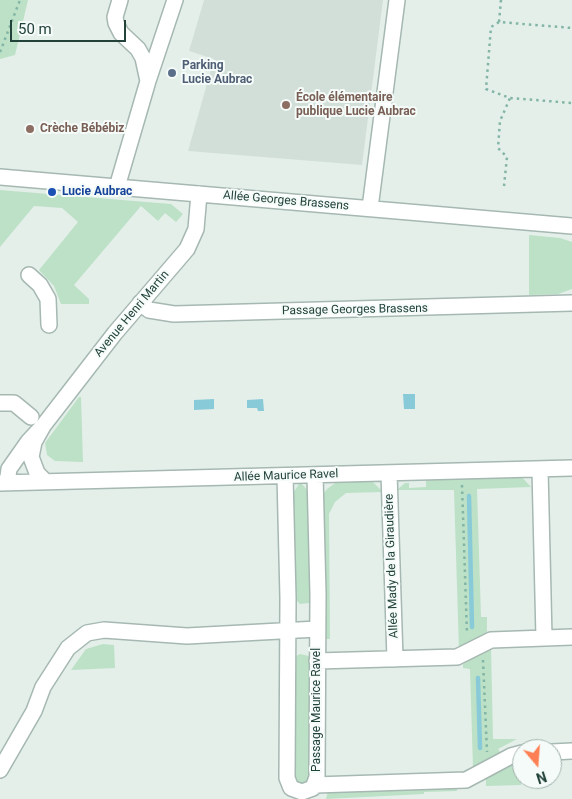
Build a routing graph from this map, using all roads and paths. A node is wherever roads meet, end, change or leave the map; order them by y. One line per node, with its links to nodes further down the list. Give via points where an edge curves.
1 (20, 0): 8 (path)
2 (120, 0): 9 (street, via 116,23 143,58)
3 (175, 0): 9 (street)
4 (397, 0): 16 (street)
5 (501, 0): 6 (path)
6 (498, 22): 7 (path); 10 (path, via 491,27 486,89)
7 (572, 28)
8 (0, 52)
9 (148, 81): 14 (street)
10 (510, 98): 11 (path); 13 (path, via 500,120 498,148 507,157)
11 (572, 103)
12 (0, 177): 14 (street, Allée Georges Brassens)
13 (504, 186)
14 (117, 187): 15 (street, Allée Georges Brassens)
15 (198, 194): 16 (street, Allée Georges Brassens); 19 (street, Avenue Henri Martin, via 194,237)
16 (370, 208): 17 (street, Allée Georges Brassens)
17 (572, 226)
18 (29, 275): 21 (street, via 40,285 50,304)
19 (140, 303): 20 (street, Passage Georges Brassens, via 149,310 174,314); 23 (street, Avenue Henri Martin)
20 (572, 303)
21 (50, 325)
22 (0, 403): 23 (street, via 14,403)
23 (37, 421): 30 (street, Avenue Henri Martin, via 31,457 37,473); 31 (street, Avenue Henri Martin)
24 (572, 468): 25 (street, Allée Maurice Ravel)
25 (540, 469): 26 (street, Allée Maurice Ravel); 35 (street)
26 (462, 471): 27 (street, Allée Maurice Ravel); 36 (path, via 467,635)
27 (390, 473): 28 (street, Allée Maurice Ravel); 37 (street, Allée Mady de la Giraudière)
28 (315, 475): 29 (street, Allée Maurice Ravel); 33 (street, Passage Maurice Ravel)
29 (285, 476): 30 (street, Allée Maurice Ravel); 32 (street, Passage Maurice Ravel)
30 (46, 482): 31 (street, Allée Maurice Ravel)
31 (4, 483)
32 (287, 629): 33 (street); 40 (street, via 187,636 104,630 87,633 68,648); 42 (street, Passage Maurice Ravel, via 287,778 296,791)
33 (317, 629): 38 (street, Passage Maurice Ravel)
34 (572, 637): 35 (street)
35 (544, 638): 36 (street, via 491,640)
36 (475, 648): 37 (street, via 457,657); 41 (path, via 483,662)
37 (395, 659): 38 (street)
38 (317, 661): 42 (street, Passage Maurice Ravel, via 317,777)
39 (512, 756): 41 (street)
40 (0, 770)
41 (488, 770): 42 (street, via 466,780)
42 (311, 791)

